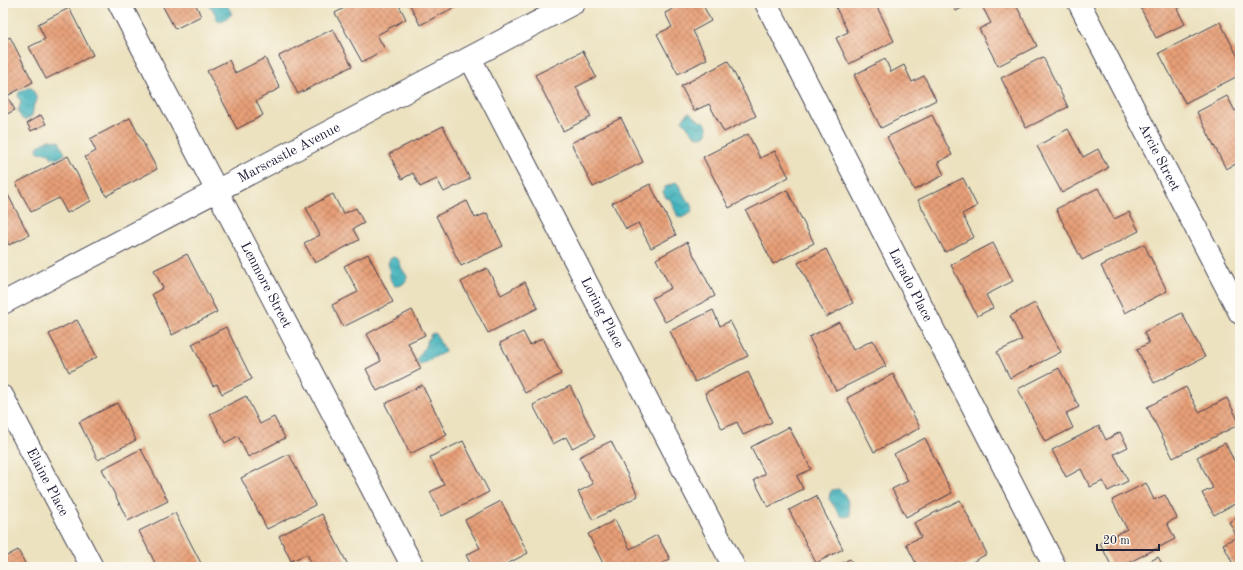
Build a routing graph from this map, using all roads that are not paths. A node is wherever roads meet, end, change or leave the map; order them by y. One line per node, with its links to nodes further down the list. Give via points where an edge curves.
1 (119, 3): 6 (street, Lenmore Street)
2 (574, 3): 5 (street, Marscastle Avenue)
3 (766, 3): 13 (street, Larado Place)
4 (1079, 3): 8 (street, Arcie Street)
5 (470, 58): 6 (street, Marscastle Avenue); 12 (street, Loring Place)
6 (217, 191): 7 (street, Marscastle Avenue); 11 (street, Lenmore Street)
7 (3, 303)
8 (1240, 313)
9 (3, 398): 10 (street, Elaine Place)
10 (92, 567)
11 (413, 567)
12 (734, 567)
13 (1055, 567)

